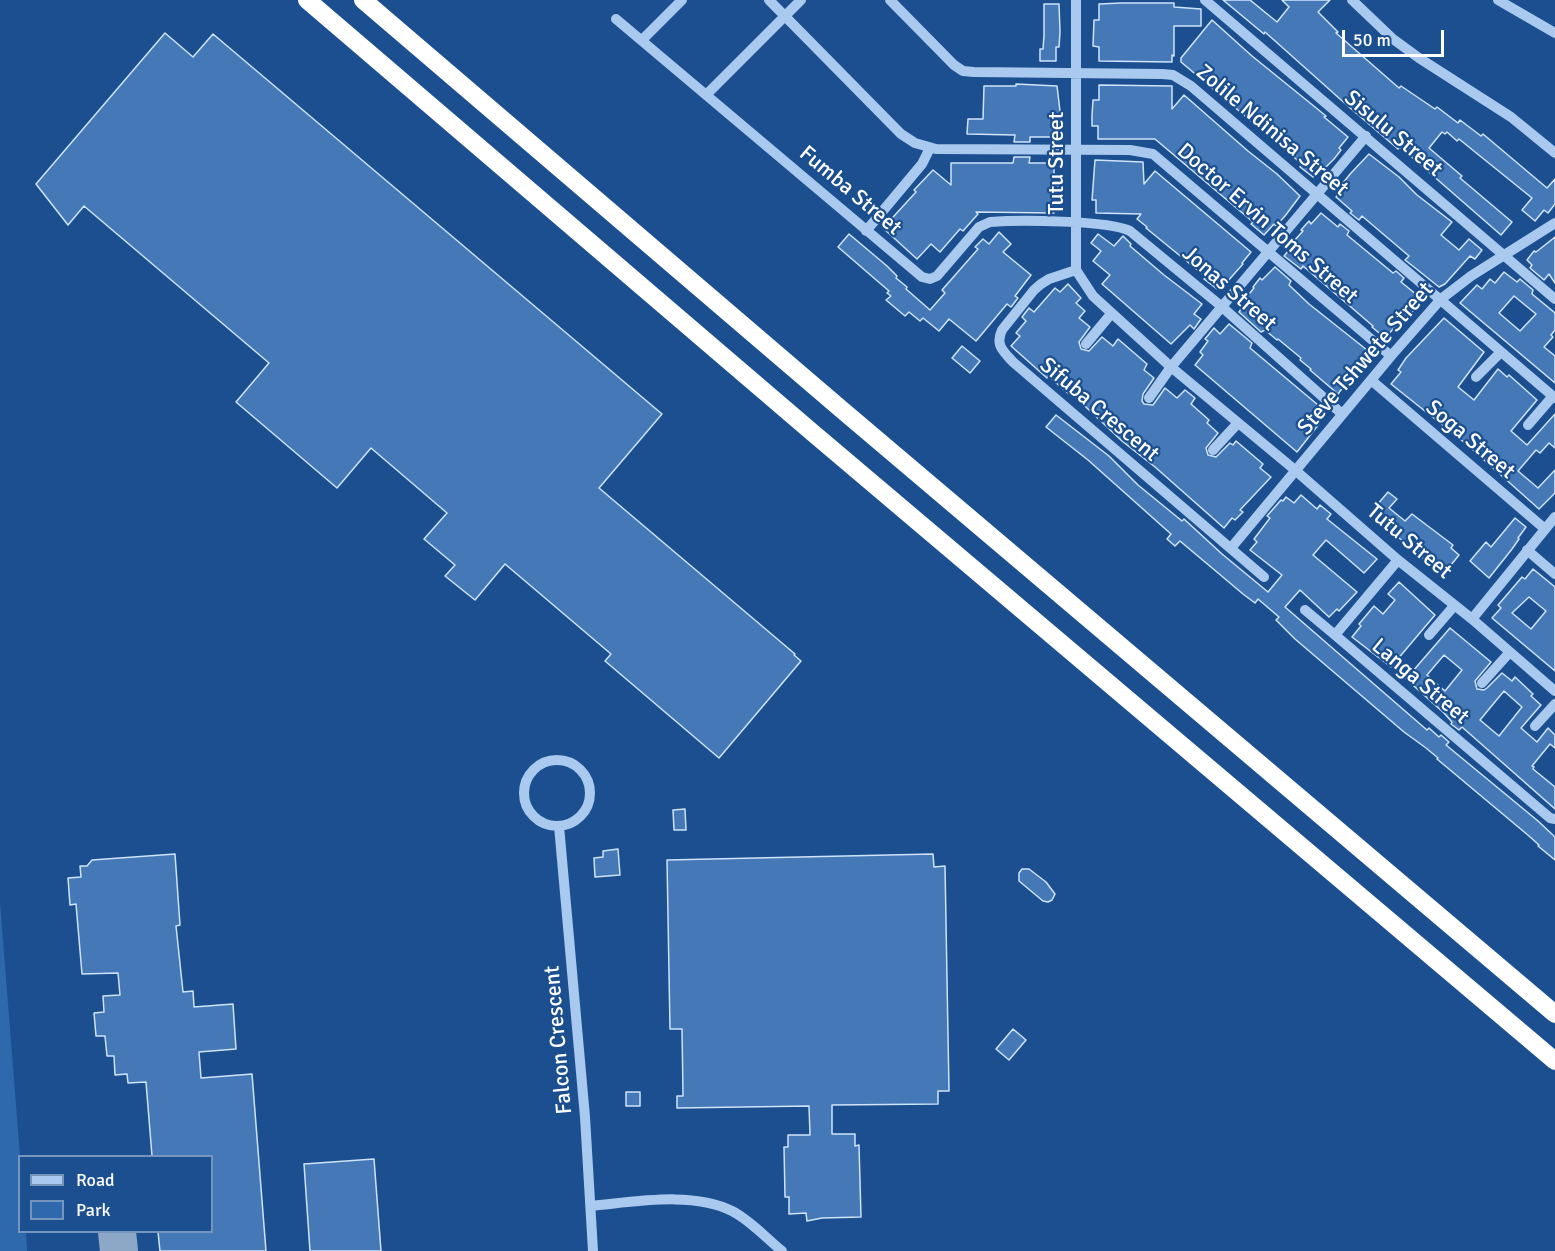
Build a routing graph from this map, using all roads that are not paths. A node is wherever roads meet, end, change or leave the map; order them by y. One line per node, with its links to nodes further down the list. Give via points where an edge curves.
1 (307, 0): 66 (highway)
2 (363, 0): 65 (highway)
3 (682, 0): 15 (street)
4 (769, 0): 12 (street, Doctor Ervin Toms Street)
5 (801, 0): 12 (street)
6 (890, 0): 16 (street, Zolile Ndinisa Street, via 963,71)
7 (1076, 0): 16 (street, Tutu Street)
8 (1205, 0): 18 (street, Sisulu Street)
9 (1352, 0): 21 (street, via 1393,39 1511,117)
10 (1498, 0): 11 (street)
11 (1515, 4): 14 (street)
12 (785, 16): 17 (street); 19 (street, Doctor Ervin Toms Street, via 901,134)
13 (616, 19): 15 (street, Fumba Street)
14 (1555, 33)
15 (642, 40): 17 (street, Fumba Street)
16 (1076, 73): 20 (street, Tutu Street); 22 (street, Zolile Ndinisa Street, via 1162,74 1179,78)
17 (706, 95): 25 (street, Fumba Street)
18 (1366, 136): 22 (street); 27 (street, Sisulu Street)
19 (930, 148): 20 (street, Doctor Ervin Toms Street); 25 (street, via 922,164)
20 (1076, 149): 23 (street, Tutu Street); 26 (street, Doctor Ervin Toms Street, via 1153,154)
21 (1555, 153)
22 (1317, 194): 26 (street); 29 (street, Zolile Ndinisa Street)
23 (1076, 223): 25 (street, Fumba Street, via 986,223 930,279 919,275); 28 (street, Tutu Street); 31 (street, Jonas Street, via 1119,226 1130,231)
24 (1555, 223): 27 (street, Steve Tshwete Street)
25 (866, 231)
26 (1267, 251): 31 (street); 35 (street, Doctor Ervin Toms Street)
27 (1505, 256): 29 (street, Steve Tshwete Street); 30 (street, Sisulu Street)
28 (1076, 270): 32 (street, Tutu Street); 48 (street, Sifuba Crescent, via 1049,279 1034,290 1002,330 1000,348)
29 (1441, 299): 34 (street, Zolile Ndinisa Street); 35 (street, Steve Tshwete Street)
30 (1555, 299)
31 (1221, 306): 36 (street); 41 (street, Jonas Street)
32 (1111, 314): 33 (street); 36 (street, Tutu Street)
33 (1086, 344)
34 (1501, 352): 37 (street); 39 (street, Zolile Ndinisa Street)
35 (1391, 356): 38 (street, Steve Tshwete Street)
36 (1171, 367): 40 (street); 42 (street, Tutu Street)
37 (1476, 377)
38 (1371, 380): 41 (street, Steve Tshwete Street); 47 (street, Soga Street)
39 (1554, 397): 43 (street)
40 (1149, 398)
41 (1342, 414): 45 (street, Steve Tshwete Street)
42 (1238, 423): 44 (street); 45 (street, Tutu Street)
43 (1528, 424)
44 (1213, 450)
45 (1295, 470): 48 (street, Steve Tshwete Street); 50 (street, Tutu Street)
46 (1555, 517): 47 (street)
47 (1545, 529): 49 (street)
48 (1231, 548): 52 (street, Sifuba Crescent)
49 (1527, 550): 51 (street); 55 (street)
50 (1398, 560): 53 (street, Tutu Street); 56 (street)
51 (1555, 574)
52 (1264, 577)
53 (1454, 606): 55 (street, Tutu Street); 57 (street)
54 (1305, 610): 56 (street, Langa Street)
55 (1472, 618): 58 (street, Tutu Street)
56 (1335, 635): 63 (street, Langa Street)
57 (1429, 635)
58 (1510, 652): 59 (street); 60 (street, Tutu Street)
59 (1482, 683)
60 (1555, 691)
61 (1555, 704): 62 (street)
62 (1535, 726)
63 (1555, 819)
64 (560, 826): 64 (street, via 540,821 526,805 524,795 525,784 538,766 560,760 580,770 590,790 589,801 579,818); 67 (street, Falcon Crescent)
65 (1555, 1014)
66 (1555, 1061)
67 (591, 1206): 68 (street, Falcon Crescent); 69 (street, via 659,1200 706,1202 735,1212)
68 (593, 1251)
69 (782, 1251)

